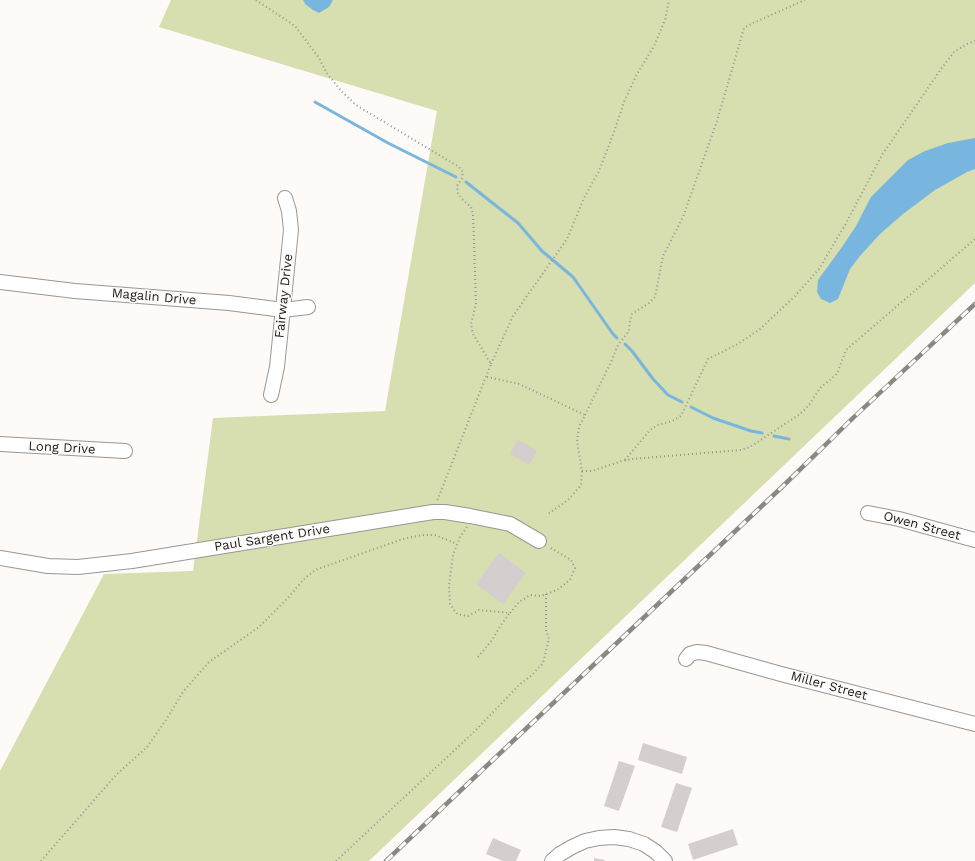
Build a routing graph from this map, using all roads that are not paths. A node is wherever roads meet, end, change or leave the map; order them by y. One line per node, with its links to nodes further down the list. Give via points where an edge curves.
1 (285, 198): 4 (street, Fairway Drive, via 291,230)
2 (0, 282): 4 (street, Magalin Drive)
3 (308, 307): 4 (street, Magalin Drive)
4 (283, 310): 5 (street, Fairway Drive, via 277,367)
5 (271, 394)
6 (0, 444): 7 (street, Long Drive)
7 (124, 451)
8 (868, 513): 9 (street, Owen Street)
9 (975, 540)
10 (539, 541): 11 (street, Paul Sargent Drive, via 510,524 433,512 140,560 94,565 48,566)
11 (0, 558)
12 (686, 659): 13 (street, Miller Street, via 690,654 706,653)
13 (975, 724)
14 (552, 861): 15 (street, via 585,841 614,837 644,844)
15 (665, 861)

